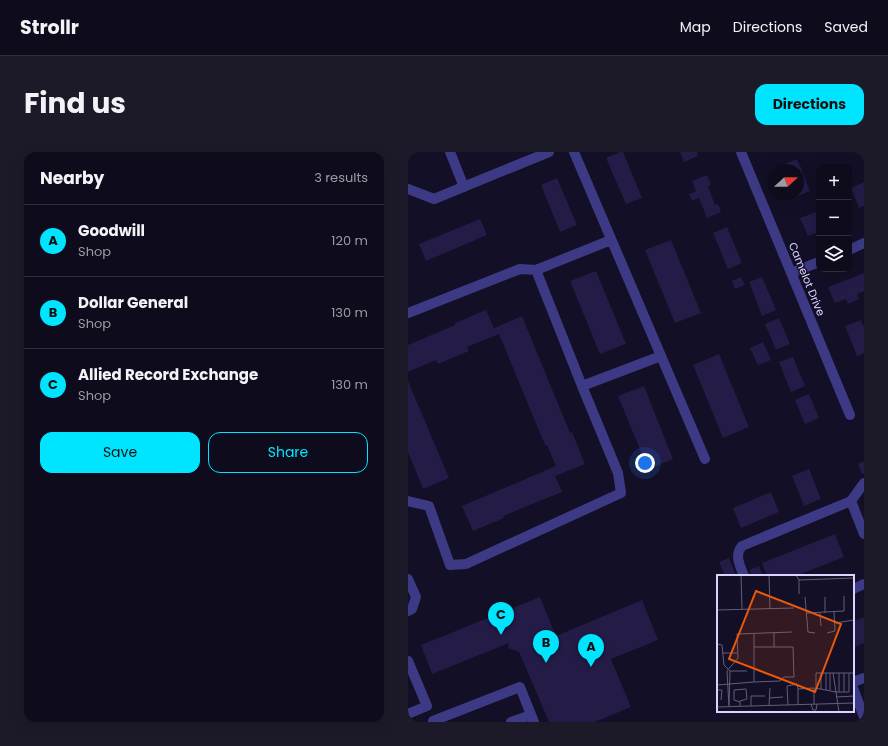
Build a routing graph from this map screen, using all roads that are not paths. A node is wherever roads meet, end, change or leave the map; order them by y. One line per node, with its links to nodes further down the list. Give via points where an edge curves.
1 (450, 152): 5 (street)
2 (549, 152): 5 (street)
3 (574, 152): 7 (street)
4 (741, 152): 12 (street, Camelot Drive)
5 (464, 187): 6 (street, via 434,199)
6 (408, 189)
7 (611, 240): 11 (street); 14 (street)
8 (864, 243): 9 (street)
9 (852, 249)
10 (816, 263): 12 (street)
11 (536, 270): 13 (street, via 520,268); 15 (street)
12 (791, 273): 16 (street, Camelot Drive)
13 (408, 313)
14 (661, 356): 15 (street); 17 (street)
15 (582, 386): 19 (street, via 618,473 621,493 466,564 450,565 429,506)
16 (850, 414)
17 (705, 459)
18 (864, 483): 20 (street)
19 (408, 501)
20 (850, 501): 21 (street); 22 (street, via 742,546 738,550 738,559)
21 (864, 534)
22 (744, 575)
23 (408, 579): 26 (street, via 416,597 412,610)
24 (864, 584): 25 (street)
25 (854, 589)
26 (408, 611)
27 (408, 661): 31 (street)
28 (864, 678): 29 (street)
29 (854, 682)
30 (854, 691): 33 (street)
31 (427, 706): 32 (street); 35 (street)
32 (408, 714)
33 (864, 717)
34 (532, 718): 35 (street, via 520,687); 36 (street)
35 (433, 721)
36 (511, 722)

